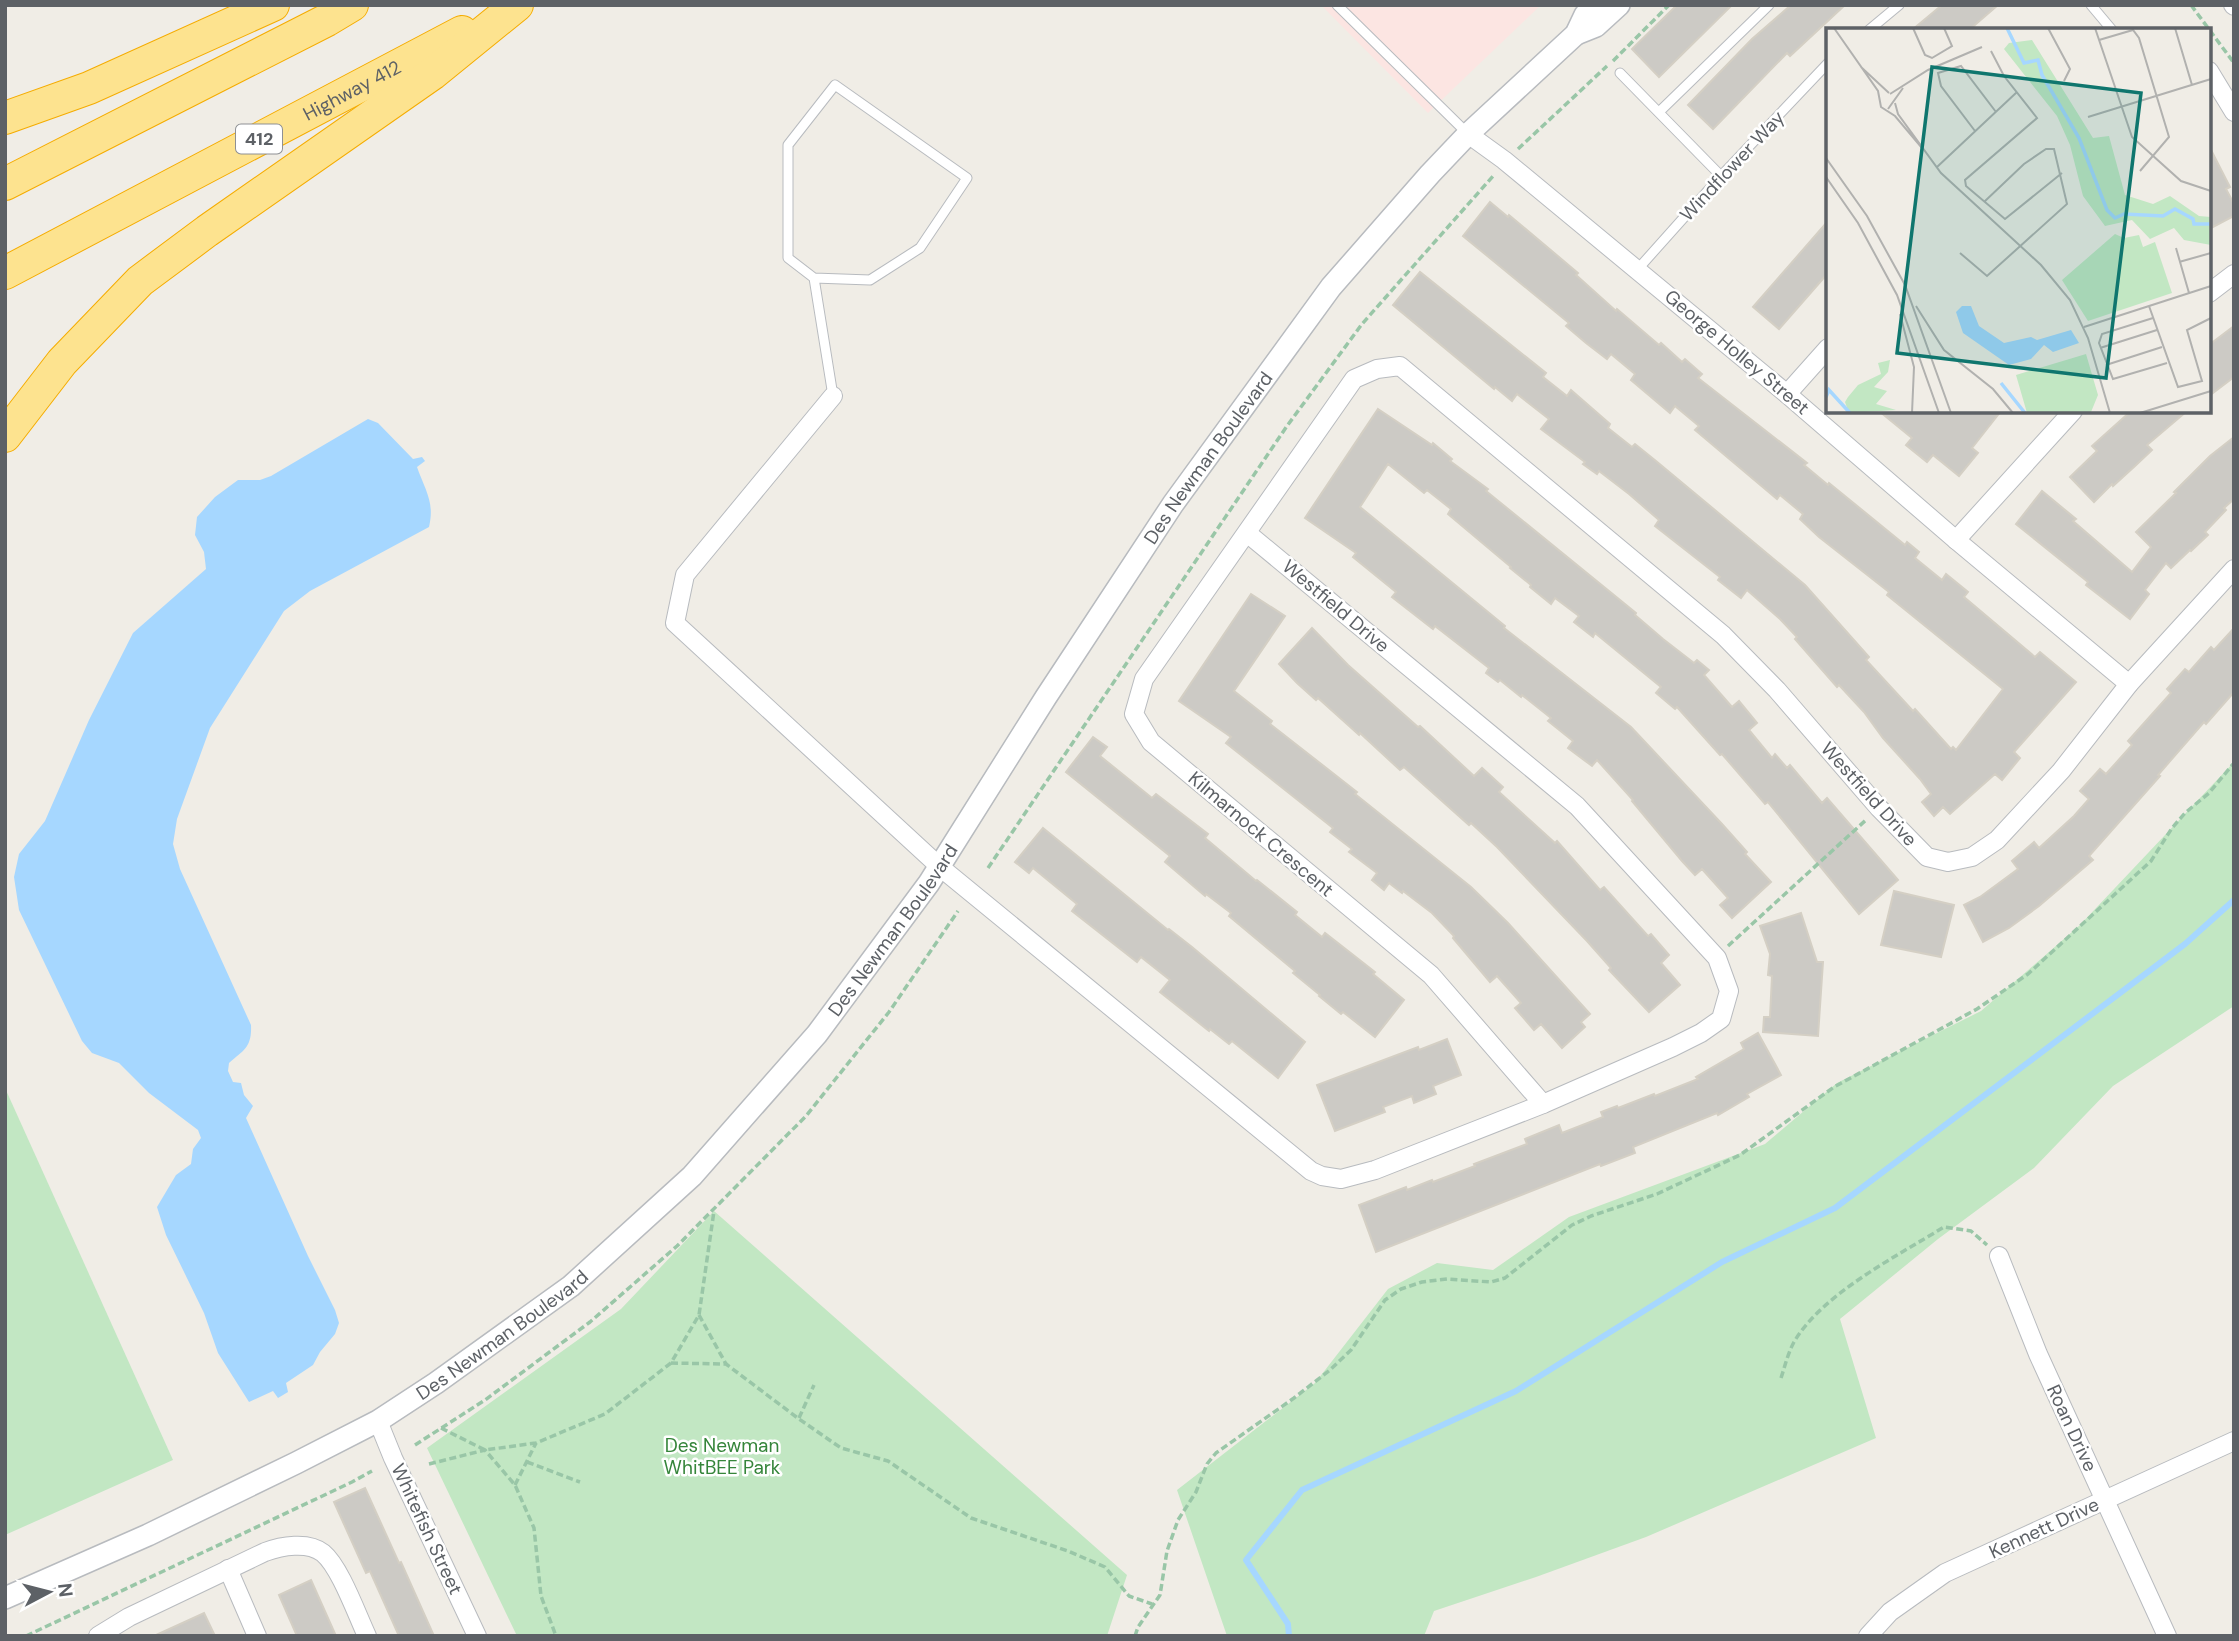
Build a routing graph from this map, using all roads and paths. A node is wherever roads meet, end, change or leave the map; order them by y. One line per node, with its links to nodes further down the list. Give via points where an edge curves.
1 (274, 5): 23 (highway, via 89,88)
2 (352, 5): 28 (highway)
3 (514, 5): 30 (highway, Highway 412 / 412); 38 (highway, via 432,74 140,281 62,362)
4 (1337, 5): 24 (lane)
5 (1595, 5): 16 (street, Des Newman Boulevard)
6 (1619, 5): 16 (street, Des Newman Boulevard, via 1597,26)
7 (1669, 5): 25 (path)
8 (1769, 5): 22 (lane)
9 (1899, 5): 12 (lane)
10 (2091, 5): 13 (lane)
11 (2191, 5): 14 (path)
12 (1871, 28)
13 (2110, 28)
14 (2208, 28)
15 (2211, 32): 17 (path)
16 (1576, 34): 24 (street, Des Newman Boulevard)
17 (2234, 63)
18 (1826, 65): 26 (lane, Windflower Way)
19 (1620, 73): 22 (lane)
20 (2211, 74): 21 (street)
21 (2234, 112)
22 (1659, 113): 26 (lane)
23 (5, 118)
24 (1468, 134): 29 (street, George Holley Street); 45 (street, Des Newman Boulevard, via 1331,287 1173,504)
25 (1528, 141)
26 (1721, 176): 29 (lane, Windflower Way)
27 (1489, 182): 46 (path, via 1362,324 1287,426)
28 (5, 184)
29 (1637, 270): 35 (street, George Holley Street)
30 (5, 273)
31 (2234, 274): 33 (street)
32 (814, 278): 32 (lane, via 788,258 788,145 835,86 967,178 920,248 870,281); 36 (lane)
33 (2211, 291)
34 (1826, 350): 35 (street)
35 (1787, 394): 40 (street, George Holley Street)
36 (833, 396): 45 (street, Westfield Drive, via 685,575 676,623)
37 (2071, 413): 40 (street)
38 (5, 436)
39 (1247, 533): 44 (street, Westfield Drive, via 1354,379 1400,366 1723,635); 48 (street, Westfield Drive, via 1577,806); 49 (street, Kilmarnock Crescent, via 1144,679 1134,714 1151,742 1431,975)
40 (1956, 540): 42 (street, George Holley Street)
41 (2234, 569): 42 (street, Westfield Drive)
42 (2129, 684): 44 (street, Westfield Drive, via 2062,771 1997,840 1972,857 1948,862 1927,857)
43 (2234, 763): 72 (path, via 2172,828 2151,861 2028,974 1977,1009 1835,1087 1740,1155 1657,1194 1572,1225 1505,1278 1422,1282 1385,1300 1331,1370 1207,1464 1178,1520 1160,1595)
44 (1879, 808): 48 (path)
45 (940, 867): 49 (street, Westfield Drive, via 1322,1176 1341,1179 1375,1170); 58 (street, Des Newman Boulevard, via 817,1034 692,1176 571,1286)
46 (988, 867)
47 (958, 911): 59 (path, via 889,1012 806,1116 695,1227 590,1322)
48 (1717, 958): 49 (street, Westfield Drive, via 1729,990 1721,1019 1673,1047)
49 (1543, 1104)
50 (715, 1211): 52 (path)
51 (1999, 1256): 55 (path, via 1971,1231 1944,1227 1822,1307 1794,1342); 69 (street, Roan Drive)
52 (699, 1315): 53 (path); 54 (path)
53 (671, 1363): 54 (path); 61 (path, via 605,1414)
54 (726, 1364): 57 (path)
55 (1781, 1378)
56 (814, 1385): 57 (path)
57 (799, 1419): 72 (path, via 841,1448 888,1461 971,1518 1105,1567 1129,1596)
58 (378, 1421): 71 (street, Des Newman Boulevard, via 148,1535); 77 (street, Whitefish Street)
59 (441, 1428): 62 (path); 63 (path)
60 (2234, 1441): 69 (street, Kennett Drive)
61 (536, 1443): 63 (path); 64 (path)
62 (415, 1445)
63 (485, 1450): 65 (path); 68 (path)
64 (527, 1462): 67 (path); 68 (path)
65 (429, 1464)
66 (372, 1471): 74 (path)
67 (580, 1482)
68 (515, 1485): 78 (path, via 534,1528 541,1596)
69 (2104, 1500): 80 (street, Kennett Drive, via 1945,1573 1891,1612); 81 (street, Roan Drive)
70 (228, 1569): 73 (street, via 129,1617); 75 (street); 76 (street, via 283,1545 322,1552 338,1573)
71 (5, 1598)
72 (1153, 1604): 79 (path)
73 (105, 1634)
74 (26, 1636)
75 (257, 1636)
76 (367, 1636)
77 (477, 1636)
78 (556, 1636)
79 (1135, 1636)
80 (1868, 1636)
81 (2167, 1636)

